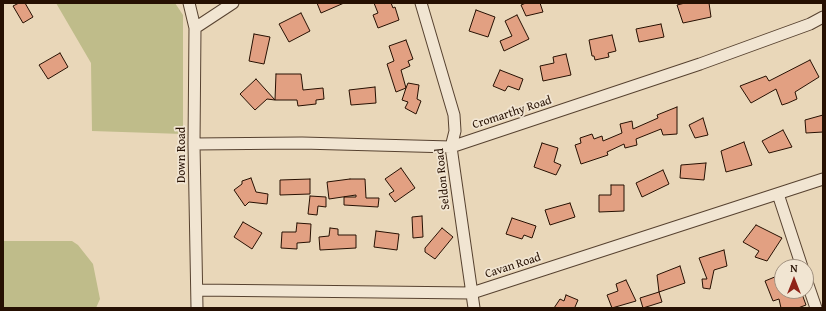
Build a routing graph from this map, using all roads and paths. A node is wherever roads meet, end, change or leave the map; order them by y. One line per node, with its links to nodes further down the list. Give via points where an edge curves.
1 (189, 3): 5 (street, Down Road)
2 (233, 3): 5 (street)
3 (421, 3): 7 (street, Seldon Road, via 454,115 455,131)
4 (823, 17): 7 (street, Cromarthy Road, via 803,27 700,64)
5 (195, 28): 6 (street, Down Road)
6 (194, 144): 7 (street, Cromarthy Road, via 302,143); 11 (street, Down Road)
7 (451, 147): 12 (street, Seldon Road)
8 (823, 179): 9 (street, Cavan Road)
9 (778, 194): 10 (street); 12 (street, Cavan Road)
10 (799, 259)
11 (197, 290): 12 (street, Cavan Road); 13 (street, Down Road)
12 (472, 293): 14 (street, Seldon Road)
13 (197, 308)
14 (474, 308)

